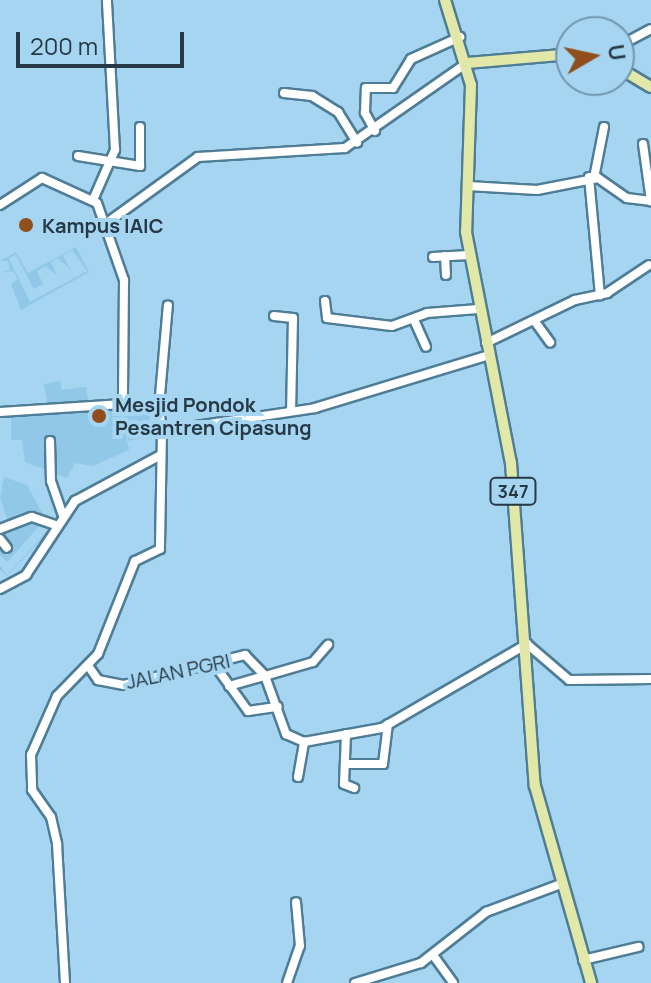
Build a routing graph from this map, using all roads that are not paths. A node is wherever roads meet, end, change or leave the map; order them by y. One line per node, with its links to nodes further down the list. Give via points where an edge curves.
1 (107, 0): 13 (street)
2 (445, 0): 3 (main road, 347)
3 (460, 37): 5 (main road, 347); 9 (street, via 411,59 393,88 366,88 365,113)
4 (555, 55): 5 (main road)
5 (467, 63): 9 (street); 15 (main road, 347)
6 (284, 93): 10 (street, via 312,96 341,114)
7 (140, 127): 13 (street, via 140,166)
8 (604, 127): 14 (street)
9 (375, 131): 10 (street)
10 (357, 142): 19 (street, via 310,154 198,157)
11 (643, 144): 17 (street)
12 (78, 156): 13 (street)
13 (114, 162): 16 (street)
14 (592, 178): 15 (street, via 537,190); 17 (street, via 627,198); 25 (street)
15 (468, 186): 20 (main road, 347)
16 (93, 200): 18 (street, via 42,178); 19 (street)
17 (651, 201)
18 (0, 205)
19 (104, 225): 37 (street, via 124,280)
20 (469, 255): 21 (street); 28 (main road, 347)
21 (445, 256): 22 (street); 24 (street)
22 (433, 257)
23 (649, 265): 25 (street)
24 (446, 275)
25 (600, 295): 33 (street)
26 (325, 301): 32 (street, via 327,318)
27 (168, 305): 30 (street)
28 (478, 309): 32 (street, via 427,313); 36 (main road, 347)
29 (274, 316): 39 (street, via 293,318)
30 (168, 320): 31 (street); 38 (street)
31 (180, 322)
32 (415, 322): 35 (street)
33 (536, 323): 34 (street); 36 (street)
34 (550, 342)
35 (426, 347)
36 (488, 349): 39 (street, via 424,380); 51 (main road, 347, via 511,463)
37 (123, 404): 38 (street); 40 (street)
38 (159, 407): 41 (street)
39 (291, 411): 41 (street)
40 (0, 412)
41 (162, 431): 43 (street)
42 (50, 441): 44 (street, via 51,481)
43 (159, 456): 44 (street, via 137,462); 53 (street, via 160,549 135,561)
44 (63, 515): 45 (street)
45 (55, 525): 46 (street, via 32,517); 49 (street, via 26,575)
46 (0, 529)
47 (0, 539): 48 (street)
48 (7, 548)
49 (0, 589)
50 (328, 645): 54 (street, via 313,662)
51 (523, 645): 55 (street, via 569,680); 58 (street); 64 (main road, 347, via 535,786)
52 (214, 664): 53 (street, JALAN PGRI, via 124,685 98,680); 54 (street, JALAN PGRI, via 245,655); 56 (street)
53 (89, 667): 69 (street, via 57,696 29,772 54,824)
54 (265, 676): 56 (street); 57 (street)
55 (651, 679)
56 (229, 686): 57 (street, via 248,711)
57 (278, 707): 60 (street, via 286,734)
58 (388, 724): 59 (street); 61 (street, via 383,764)
59 (346, 734): 60 (street); 61 (street)
60 (304, 742): 62 (street)
61 (345, 764): 63 (street, via 344,784)
62 (298, 777)
63 (354, 788)
64 (558, 885): 67 (street, via 486,912); 68 (main road, 347)
65 (296, 902): 70 (street, via 300,946)
66 (638, 947): 68 (street)
67 (433, 955): 71 (street); 72 (street)
68 (583, 960): 73 (main road, 347)
69 (65, 983)
70 (287, 983)
71 (355, 983)
72 (453, 983)
73 (591, 983)

